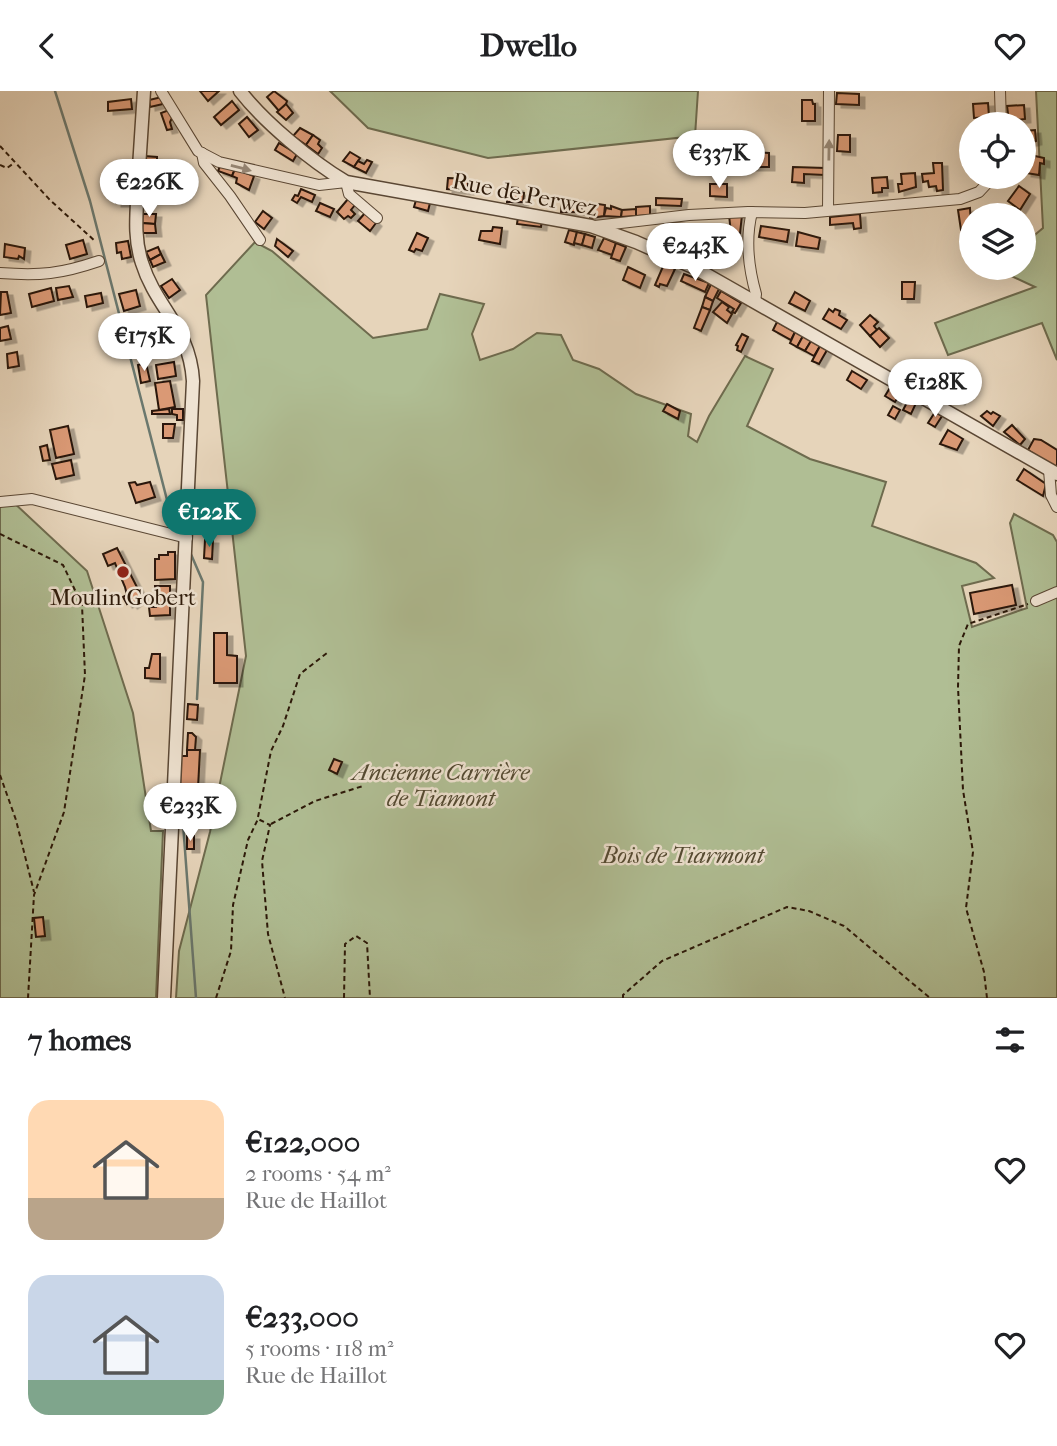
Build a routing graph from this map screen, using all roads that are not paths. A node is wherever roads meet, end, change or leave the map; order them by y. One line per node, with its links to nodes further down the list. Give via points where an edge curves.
1 (144, 91): 21 (street, via 135,233 142,265 183,336 192,362)
2 (161, 91): 7 (street)
3 (240, 91): 8 (street, Rue de Perwez, via 253,107)
4 (830, 91): 10 (street, one-way to 4)
5 (1000, 91): 6 (street)
6 (1001, 112)
7 (202, 153): 8 (street, one-way to 8, via 219,162 319,185); 14 (street, via 204,163)
8 (345, 182): 12 (street, Rue de Perwez, via 349,194); 13 (street, Rue de Perwez)
9 (982, 189): 10 (street, via 960,199)
10 (828, 210): 11 (street)
11 (752, 212): 13 (street); 17 (street, via 747,245)
12 (377, 218)
13 (591, 226): 17 (street, Rue de Perwez, via 695,268)
14 (260, 240)
15 (99, 261): 16 (street, via 38,276)
16 (0, 274)
17 (755, 302): 18 (street, Rue de Perwez)
18 (1053, 472): 20 (street, via 1051,495)
19 (0, 502): 21 (street, via 32,499)
20 (1057, 507)
21 (187, 538): 24 (street)
22 (1057, 592): 23 (street)
23 (1036, 601)
24 (164, 998)

